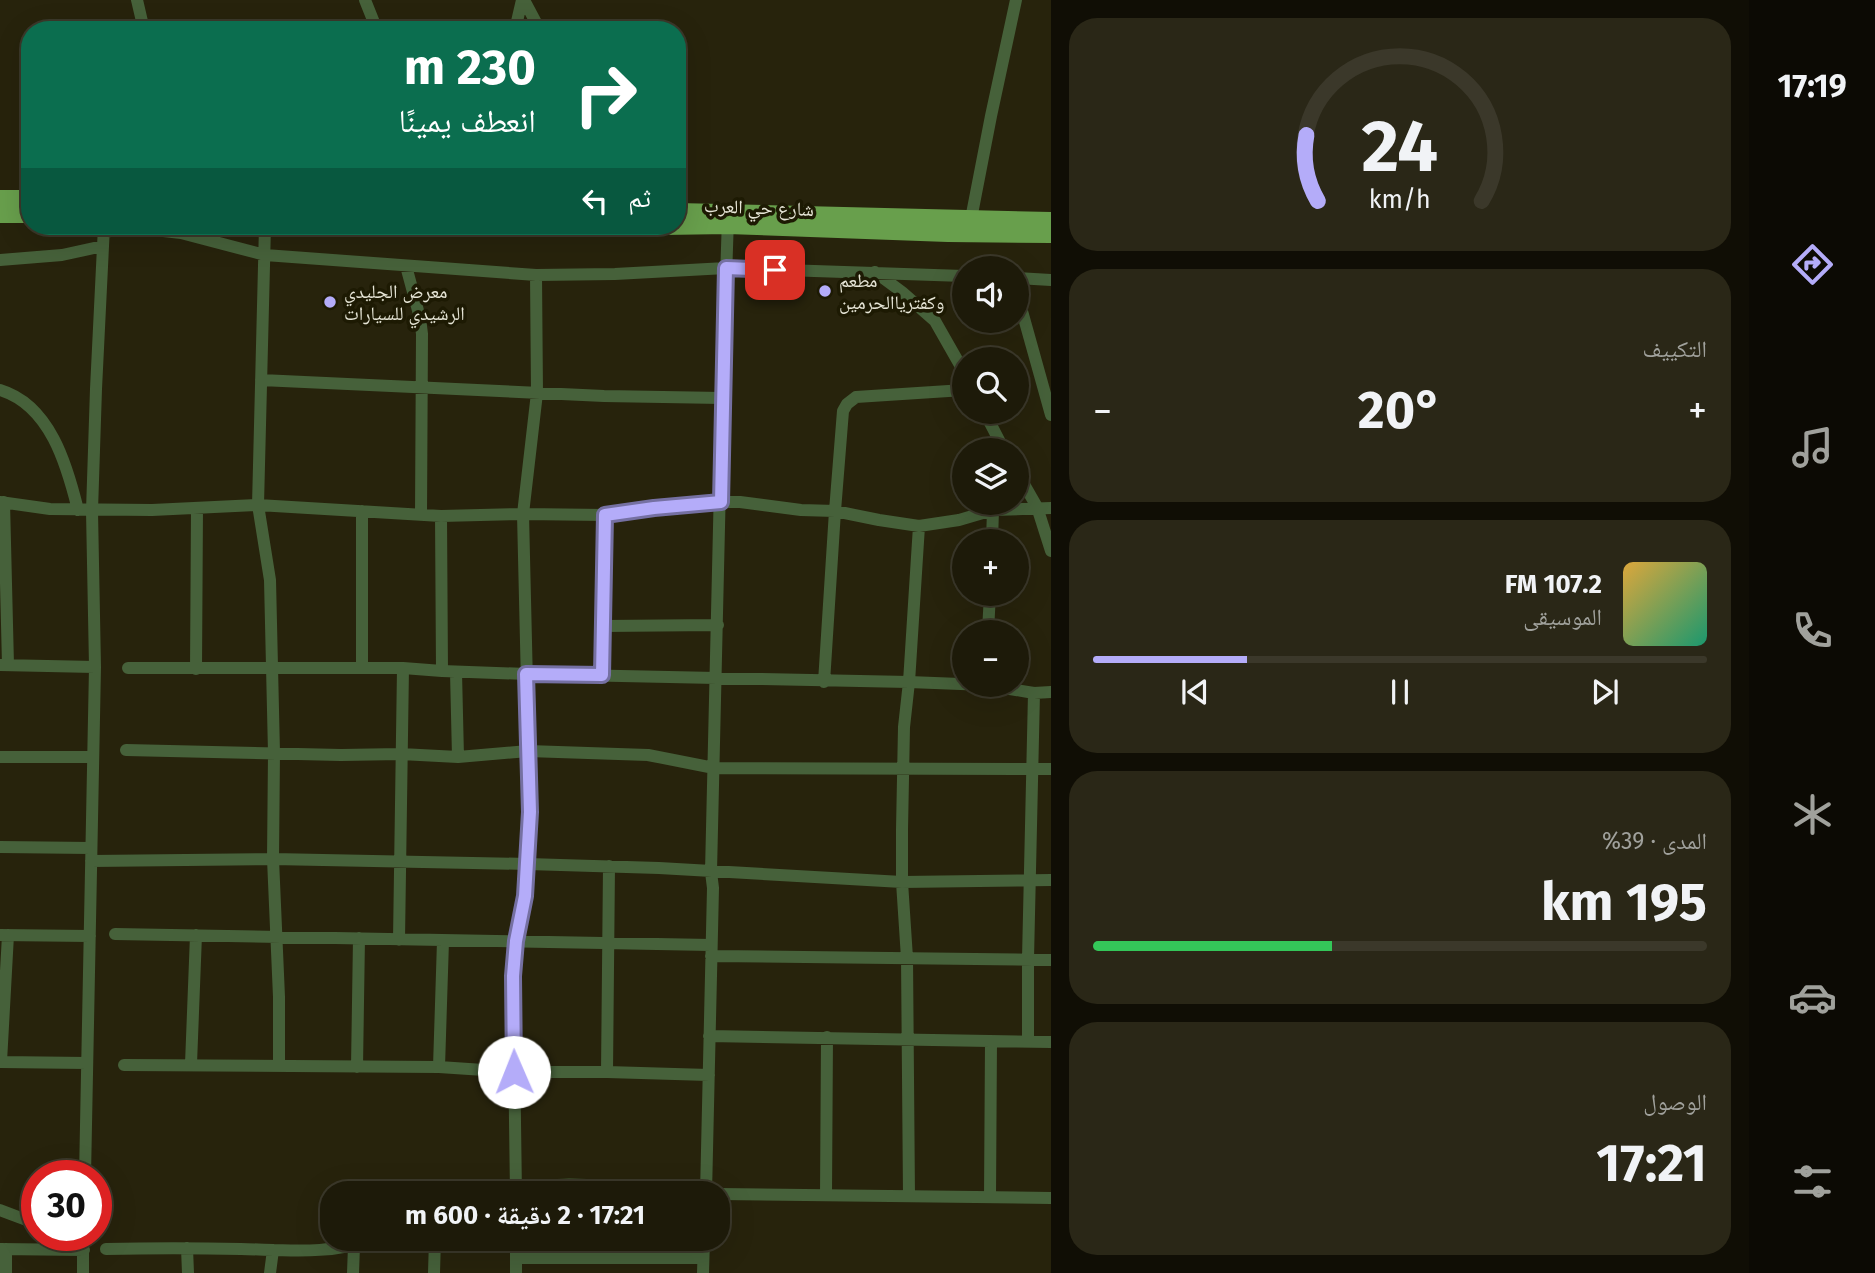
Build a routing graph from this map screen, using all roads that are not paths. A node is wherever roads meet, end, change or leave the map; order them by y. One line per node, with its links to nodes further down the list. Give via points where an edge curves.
1 (137, 0): 5 (street)
2 (365, 0): 6 (street)
3 (523, 0): 7 (street); 8 (street)
4 (1016, 0): 16 (street)
5 (142, 21)
6 (373, 21)
7 (518, 21)
8 (535, 21)
9 (0, 199): 10 (main road)
10 (21, 199)
11 (686, 213): 15 (main road, شارع حي العرب)
12 (0, 214): 13 (main road)
13 (21, 214)
14 (1046, 218): 18 (main road, شارع حي العرب)
15 (728, 219): 16 (main road, شارع حي العرب); 17 (main road, شارع حي العرب); 18 (main road, شارع حي العرب); 27 (street)
16 (971, 219): 18 (main road, شارع حي العرب)
17 (686, 222)
18 (992, 227): 19 (main road, شارع حي العرب)
19 (1051, 234)
20 (104, 235): 23 (street)
21 (189, 235): 24 (street)
22 (265, 235): 24 (street)
23 (103, 246): 25 (street); 51 (street)
24 (265, 254): 26 (street); 35 (street)
25 (0, 260)
26 (407, 266): 29 (street); 36 (street, via 421,318)
27 (726, 268): 28 (street); 29 (street); 40 (street)
28 (874, 272): 30 (street); 34 (street, via 935,321)
29 (536, 275): 39 (street)
30 (952, 275)
31 (1029, 279): 32 (street)
32 (1051, 280)
33 (1028, 333): 41 (street)
34 (952, 351)
35 (261, 380): 36 (street); 45 (street)
36 (423, 388): 39 (street); 54 (street)
37 (0, 390): 50 (street, via 30,407 56,440)
38 (952, 391): 53 (street, via 856,397 847,404)
39 (537, 393): 40 (street); 55 (street)
40 (722, 398): 44 (street)
41 (1051, 415)
42 (1029, 493): 46 (street)
43 (2, 502): 50 (street); 61 (street)
44 (721, 502): 53 (street); 56 (street); 62 (street)
45 (258, 505): 49 (street); 52 (street); 67 (street, via 270,580)
46 (1037, 507): 47 (street); 48 (street); 60 (street)
47 (1029, 508)
48 (1051, 508)
49 (197, 509): 51 (street); 70 (street)
50 (78, 510): 51 (street)
51 (92, 510): 65 (street)
52 (362, 511): 54 (street); 68 (street)
53 (835, 511): 59 (street); 76 (street)
54 (421, 514): 58 (street)
55 (523, 514): 56 (street); 58 (street); 73 (street)
56 (605, 515): 63 (street)
57 (976, 515): 59 (street)
58 (441, 516): 71 (street)
59 (919, 526): 77 (street)
60 (1051, 551)
61 (3, 597): 64 (street)
62 (718, 625): 63 (street); 75 (street)
63 (603, 626): 74 (street)
64 (4, 665): 65 (street)
65 (95, 667): 87 (street)
66 (128, 668): 70 (street)
67 (271, 668): 68 (street); 70 (street); 84 (street)
68 (362, 668): 69 (street)
69 (403, 668): 71 (street); 85 (street)
70 (196, 669)
71 (442, 671): 72 (street)
72 (456, 672): 73 (street); 88 (street)
73 (526, 674): 74 (street); 83 (street)
74 (602, 675): 75 (street)
75 (716, 679): 76 (street); 89 (street)
76 (824, 682): 77 (street)
77 (909, 682): 78 (street); 90 (street)
78 (952, 684)
79 (1029, 692): 81 (street)
80 (1051, 692): 81 (street)
81 (1034, 693): 91 (street)
82 (126, 750): 84 (street)
83 (528, 751): 88 (street); 89 (street, via 649,755); 97 (street)
84 (274, 753): 85 (street); 95 (street)
85 (401, 754): 88 (street); 96 (street)
86 (0, 757): 87 (street)
87 (93, 757): 94 (street)
88 (458, 757)
89 (714, 768): 90 (street); 99 (street)
90 (904, 768): 91 (street); 102 (street)
91 (1032, 769): 92 (street); 100 (street)
92 (1051, 769)
93 (0, 847): 94 (street)
94 (91, 855): 95 (street); 106 (street)
95 (273, 859): 96 (street); 107 (street)
96 (400, 862): 97 (street); 109 (street)
97 (528, 864): 98 (street); 111 (street)
98 (609, 866): 99 (street); 112 (street)
99 (711, 872): 102 (street); 113 (street)
100 (1029, 880): 101 (street); 102 (street); 115 (street)
101 (1051, 880)
102 (902, 882): 114 (street)
103 (115, 934): 105 (street)
104 (4, 935): 106 (street); 123 (street)
105 (196, 935): 107 (street); 125 (street)
106 (90, 936): 124 (street)
107 (277, 937): 108 (street); 127 (street)
108 (359, 938): 109 (street); 128 (street)
109 (399, 940): 110 (street)
110 (443, 941): 111 (street); 129 (street)
111 (516, 941): 112 (street); 130 (street)
112 (608, 943): 113 (street); 131 (street)
113 (711, 951): 114 (street); 117 (street)
114 (907, 958): 115 (street); 119 (street)
115 (1028, 959): 116 (street); 121 (street)
116 (1051, 960)
117 (709, 1036): 118 (street); 132 (street)
118 (827, 1037): 119 (street); 137 (street)
119 (909, 1039): 120 (street); 138 (street)
120 (991, 1041): 121 (street); 139 (street)
121 (1028, 1041): 122 (street)
122 (1051, 1042)
123 (0, 1062): 124 (street)
124 (87, 1063): 133 (street)
125 (191, 1064): 126 (street); 127 (street)
126 (124, 1065)
127 (279, 1066): 128 (street)
128 (358, 1067): 129 (street)
129 (439, 1067): 130 (street)
130 (514, 1072): 131 (street); 134 (street)
131 (607, 1072): 132 (street)
132 (709, 1075): 135 (street)
133 (85, 1160)
134 (516, 1181)
135 (706, 1181)
136 (730, 1194): 137 (street)
137 (826, 1194): 138 (street)
138 (909, 1196): 139 (street)
139 (990, 1197): 140 (street)
140 (1051, 1198)
141 (0, 1210): 142 (street)
142 (21, 1218)
143 (21, 1247): 145 (street)
144 (187, 1248): 146 (street); 148 (street); 159 (street)
145 (3, 1249): 157 (street)
146 (112, 1249)
147 (320, 1249): 148 (street)
148 (273, 1250): 160 (street)
149 (83, 1251): 158 (street)
150 (354, 1251): 161 (street)
151 (435, 1251): 162 (street)
152 (516, 1251): 154 (street)
153 (703, 1251): 156 (street)
154 (516, 1258): 155 (street); 163 (street)
155 (596, 1258): 156 (street); 164 (street)
156 (703, 1258): 165 (street)
157 (6, 1273)
158 (83, 1273)
159 (188, 1273)
160 (271, 1273)
161 (353, 1273)
162 (434, 1273)
163 (516, 1273)
164 (596, 1273)
165 (703, 1273)

